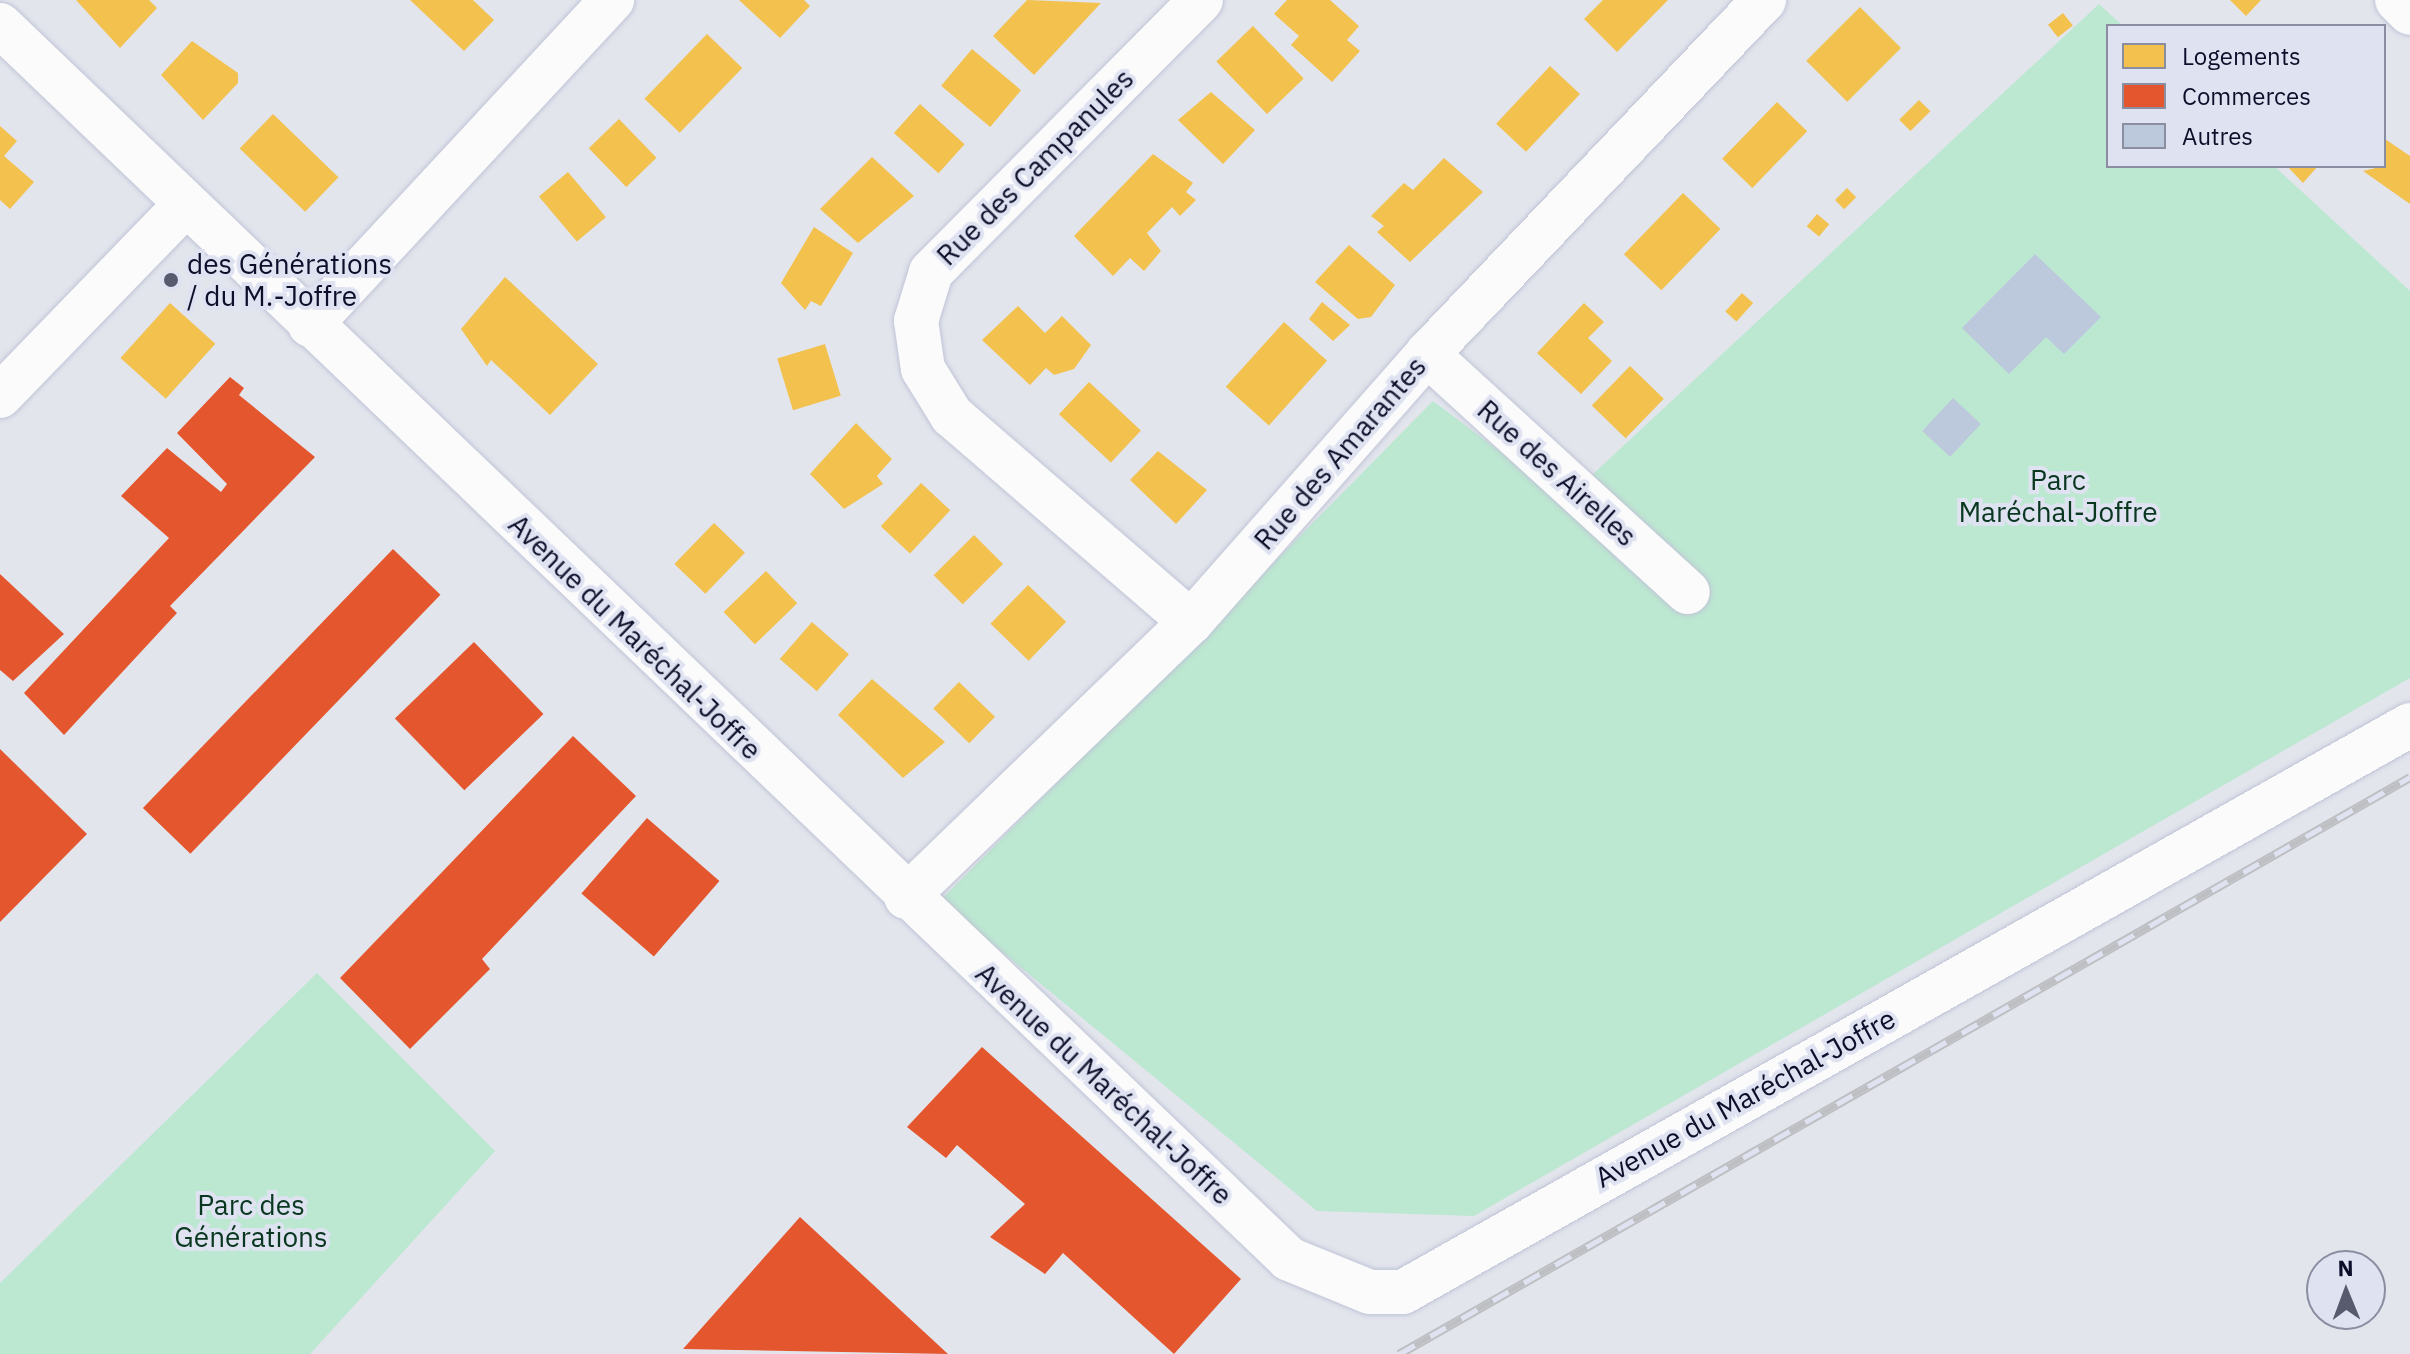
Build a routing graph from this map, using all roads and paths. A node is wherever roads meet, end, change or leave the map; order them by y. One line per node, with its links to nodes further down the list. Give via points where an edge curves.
1 (1201, 0): 12 (street, Rue des Campanules, via 931,272 916,321 923,369 952,416)
2 (1764, 0): 9 (street, Rue des Amarantes)
3 (2397, 0): 5 (street)
4 (610, 1): 8 (street)
5 (2410, 13)
6 (0, 25): 7 (street, Avenue du Maréchal-Joffre)
7 (186, 204): 8 (street, Avenue du Maréchal-Joffre); 10 (street)
8 (310, 325): 14 (street, Avenue du Maréchal-Joffre)
9 (1427, 354): 11 (street, Rue des Airelles); 12 (street, Rue des Amarantes)
10 (0, 396)
11 (1688, 592)
12 (1191, 622): 14 (street, Rue des Amarantes)
13 (2410, 725): 14 (street, Avenue du Maréchal-Joffre, via 1403,1292 1370,1292 1289,1259)
14 (906, 897)

